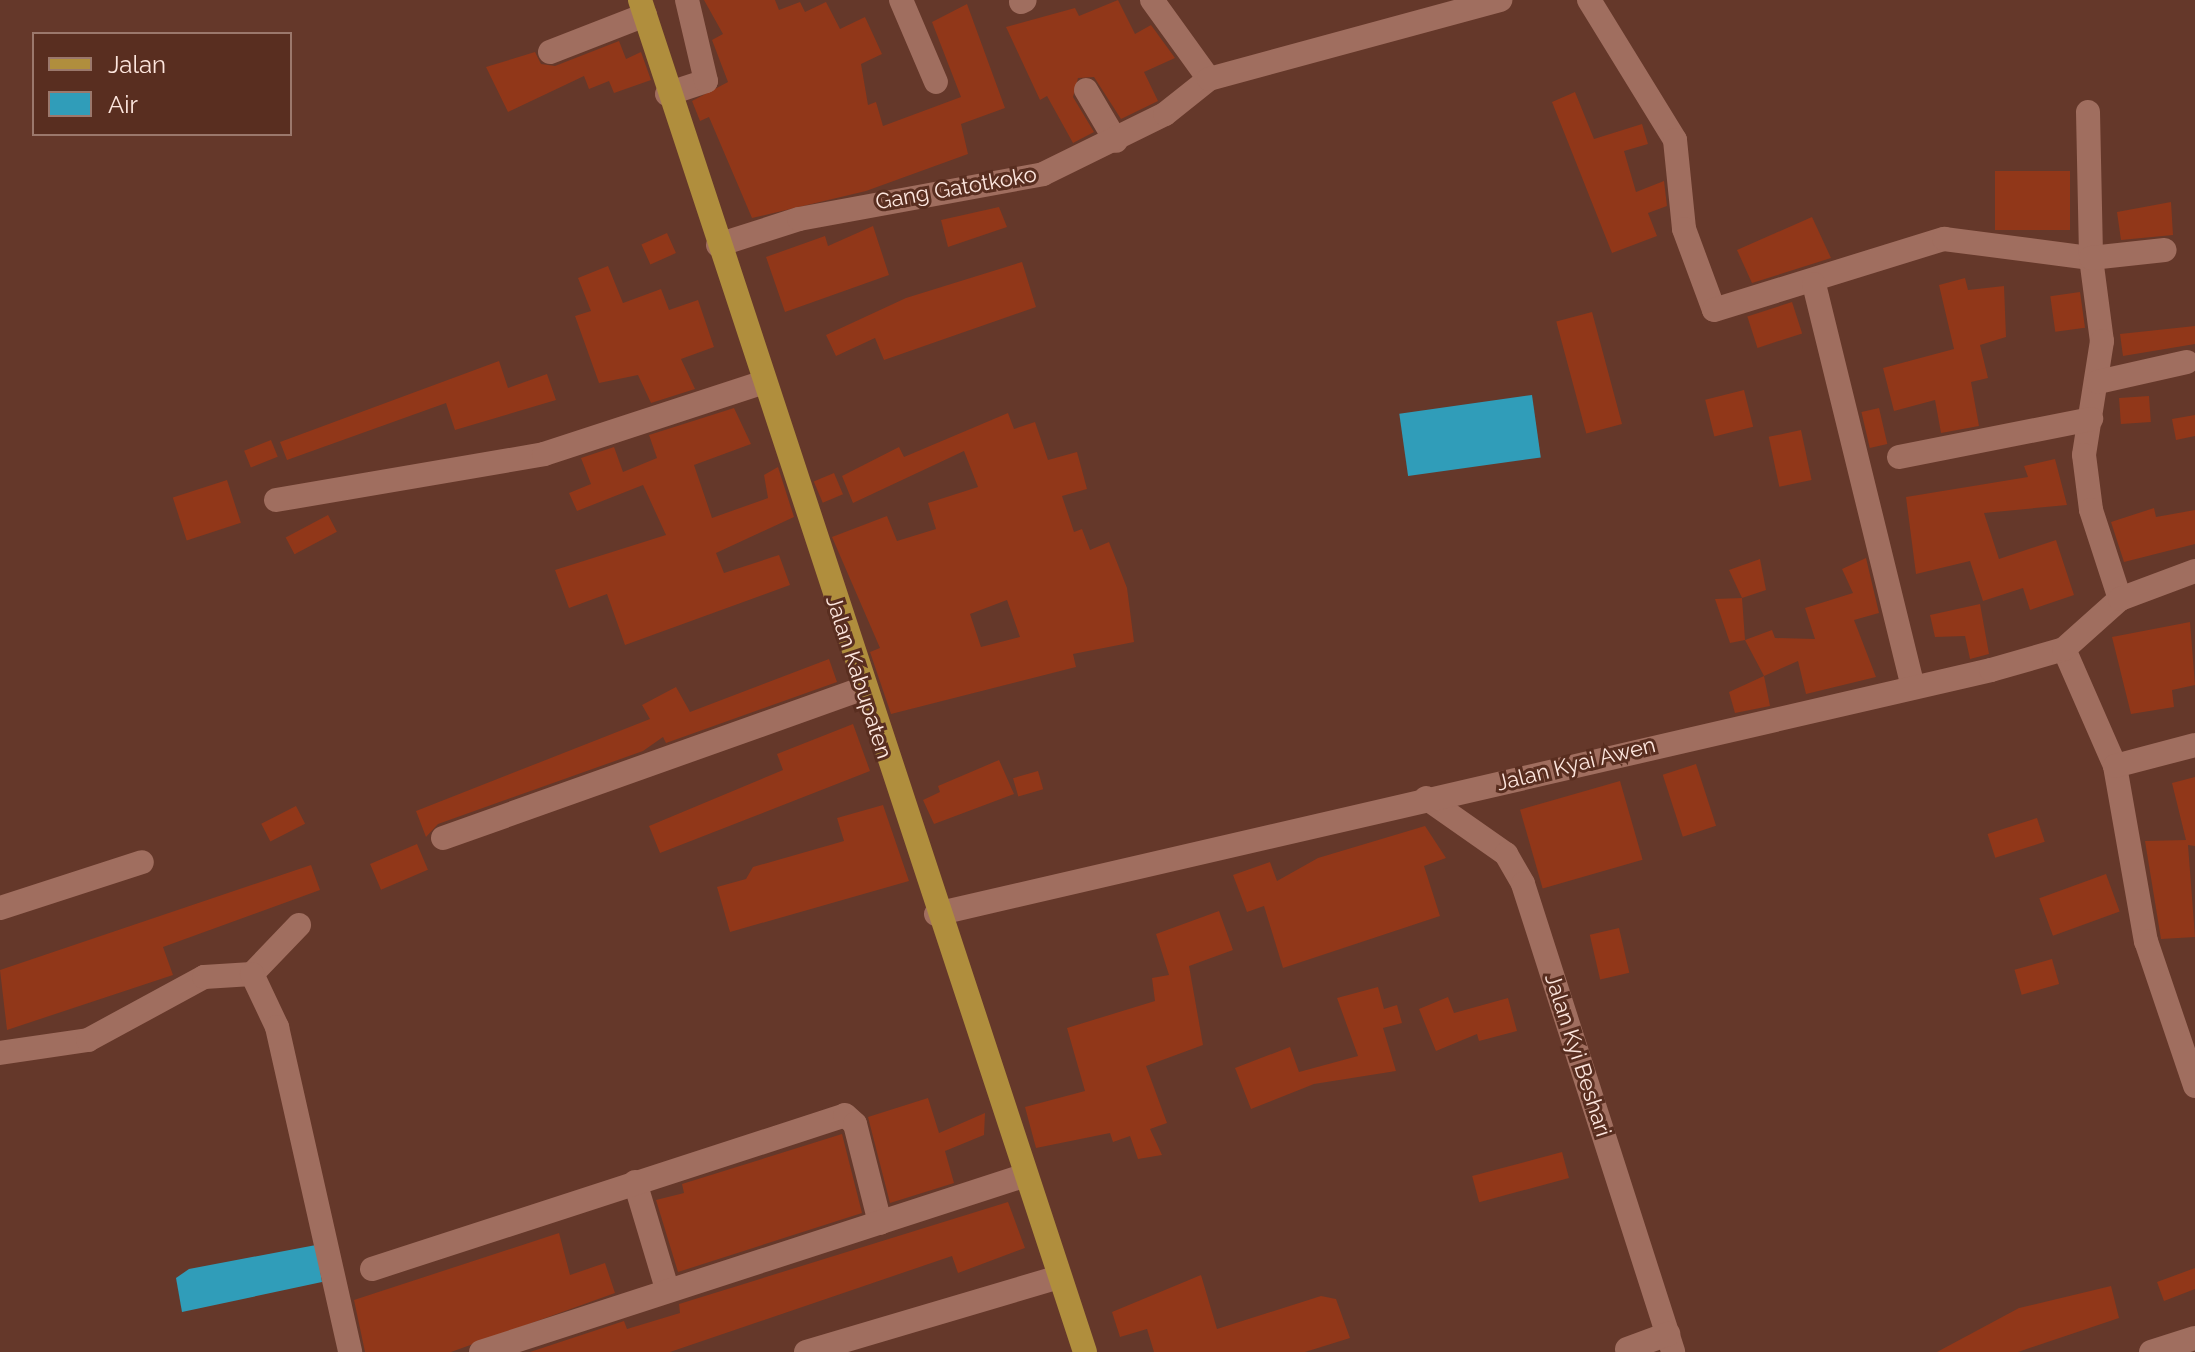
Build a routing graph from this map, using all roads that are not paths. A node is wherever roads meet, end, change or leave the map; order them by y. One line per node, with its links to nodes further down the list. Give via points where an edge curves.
1 (687, 0): 11 (street, via 706,81)
2 (901, 0): 9 (street)
3 (1152, 0): 8 (street)
4 (1500, 0): 8 (street, Gang Gatotkoko)
5 (1589, 0): 17 (street, via 1675,140 1684,229 1714,310)
6 (643, 8): 7 (street); 11 (main road, Jalan Kabupaten)
7 (550, 52)
8 (1209, 79): 13 (street, Gang Gatotkoko)
9 (936, 82)
10 (1086, 90): 13 (street)
11 (667, 94): 14 (main road, Jalan Kabupaten)
12 (2088, 112): 16 (street)
13 (1116, 141): 14 (street, Gang Gatotkoko, via 1043,174 799,219)
14 (718, 245): 20 (main road, Jalan Kabupaten)
15 (2165, 250): 16 (street)
16 (2091, 258): 17 (street, via 1944,239); 19 (street, via 2102,341)
17 (1814, 284): 27 (street)
18 (2187, 362): 19 (street)
19 (2098, 382): 21 (street)
20 (761, 383): 23 (street, via 544,454); 28 (main road, Jalan Kabupaten)
21 (2091, 419): 22 (street); 25 (street, via 2084,455 2091,510)
22 (1899, 457)
23 (276, 500)
24 (2195, 571): 25 (street, Jalan Kyai Awen)
25 (2120, 599): 26 (street, Jalan Kyai Awen)
26 (2064, 649): 27 (street, Jalan Kyai Awen); 30 (street)
27 (1913, 686): 31 (street, Jalan Kyai Awen)
28 (864, 688): 32 (street); 35 (main road, Jalan Kabupaten)
29 (2195, 745): 30 (street)
30 (2115, 766): 38 (street, via 2146,941)
31 (1426, 798): 35 (street, Jalan Kyai Awen); 48 (street, Jalan Kyi Beshari, via 1506,854 1523,884)
32 (443, 838)
33 (142, 862): 34 (street)
34 (0, 908)
35 (936, 914): 41 (main road, Jalan Kabupaten)
36 (299, 925): 37 (street)
37 (252, 974): 39 (street, via 204,977 88,1040); 50 (street, via 277,1027)
38 (2186, 1039): 40 (street)
39 (1, 1047)
40 (2195, 1086)
41 (1023, 1176): 43 (street); 45 (main road, Jalan Kabupaten)
42 (635, 1182): 43 (street, via 845,1115 855,1124); 44 (street); 46 (street)
43 (880, 1223): 46 (street)
44 (372, 1269)
45 (1059, 1277): 52 (street); 53 (main road, Jalan Kabupaten)
46 (667, 1289): 51 (street)
47 (2195, 1338): 54 (street)
48 (1670, 1343): 49 (street)
49 (1627, 1349)
50 (350, 1352)
51 (481, 1352)
52 (806, 1352)
53 (1085, 1352)
54 (2151, 1352)

